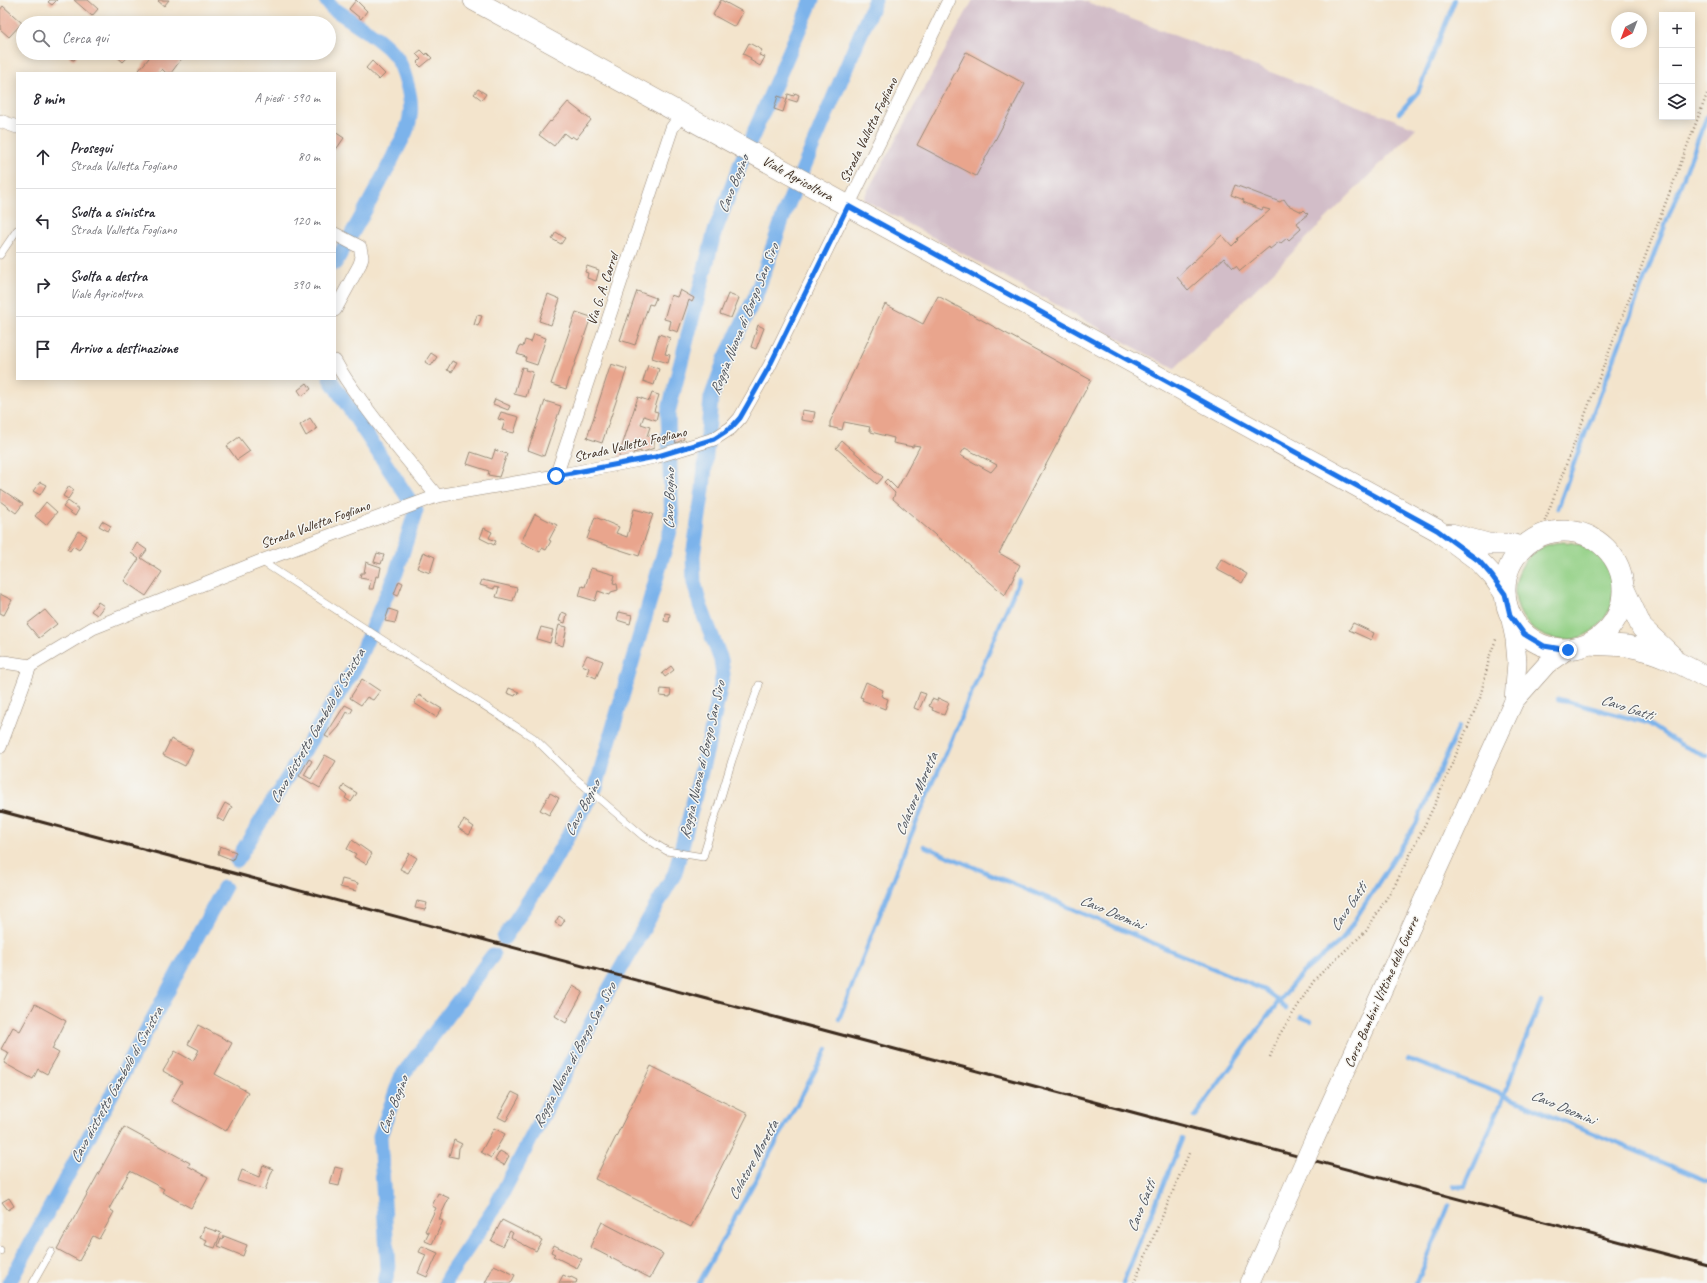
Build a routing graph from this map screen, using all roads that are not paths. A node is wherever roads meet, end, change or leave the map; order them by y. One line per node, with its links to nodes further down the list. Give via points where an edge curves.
1 (474, 0): 3 (main road, Viale Agricoltura)
2 (949, 0): 6 (street, Strada Valletta Fogliano)
3 (682, 114): 6 (main road, Viale Agricoltura); 12 (street, Via G. A. Carrel, via 672,128)
4 (0, 121): 5 (street)
5 (16, 127)
6 (848, 206): 12 (street, Strada Valletta Fogliano, via 769,367 740,418 731,428 714,439 669,453); 14 (main road, Viale Agricoltura)
7 (16, 231): 9 (lane)
8 (338, 235): 10 (street, via 360,247 362,257)
9 (0, 255)
10 (336, 308)
11 (336, 362): 13 (street)
12 (556, 476): 13 (street, Strada Valletta Fogliano)
13 (431, 498): 16 (street, Strada Valletta Fogliano)
14 (1437, 530): 15 (main road, Viale Agricoltura, via 1488,544); 18 (main road, Viale Agricoltura, via 1479,561)
15 (1531, 542): 17 (main road, Viale Agricoltura, via 1551,532 1573,531 1595,539 1612,554); 18 (main road, Viale Agricoltura, via 1514,558 1508,570)
16 (261, 561): 24 (street, Strada Valletta Fogliano, via 93,628); 26 (lane, via 534,738 588,790 643,836 667,851 703,857 732,760)
17 (1624, 588): 20 (main road, Viale Agricoltura, via 1622,605 1615,621 1609,630); 22 (main road, Viale Agricoltura, via 1642,628)
18 (1505, 594): 19 (main road, Viale Agricoltura)
19 (1510, 615): 21 (main road, Viale Agricoltura, via 1518,628 1534,641 1544,646); 27 (main road, Corso Bambini Vittime delle Guerre, via 1517,662)
20 (1590, 644): 21 (main road, Viale Agricoltura); 22 (main road, Viale Agricoltura, via 1627,646)
21 (1568, 650): 27 (main road, Corso Bambini Vittime delle Guerre, via 1547,664)
22 (1678, 662): 25 (main road, Viale Agricoltura)
23 (0, 663): 24 (street)
24 (30, 666): 28 (street)
25 (1707, 678)
26 (759, 685)
27 (1514, 701): 31 (main road, Corso Bambini Vittime delle Guerre, bridge)
28 (0, 747)
29 (51, 1251): 30 (lane)
30 (33, 1283)
31 (1250, 1283)

